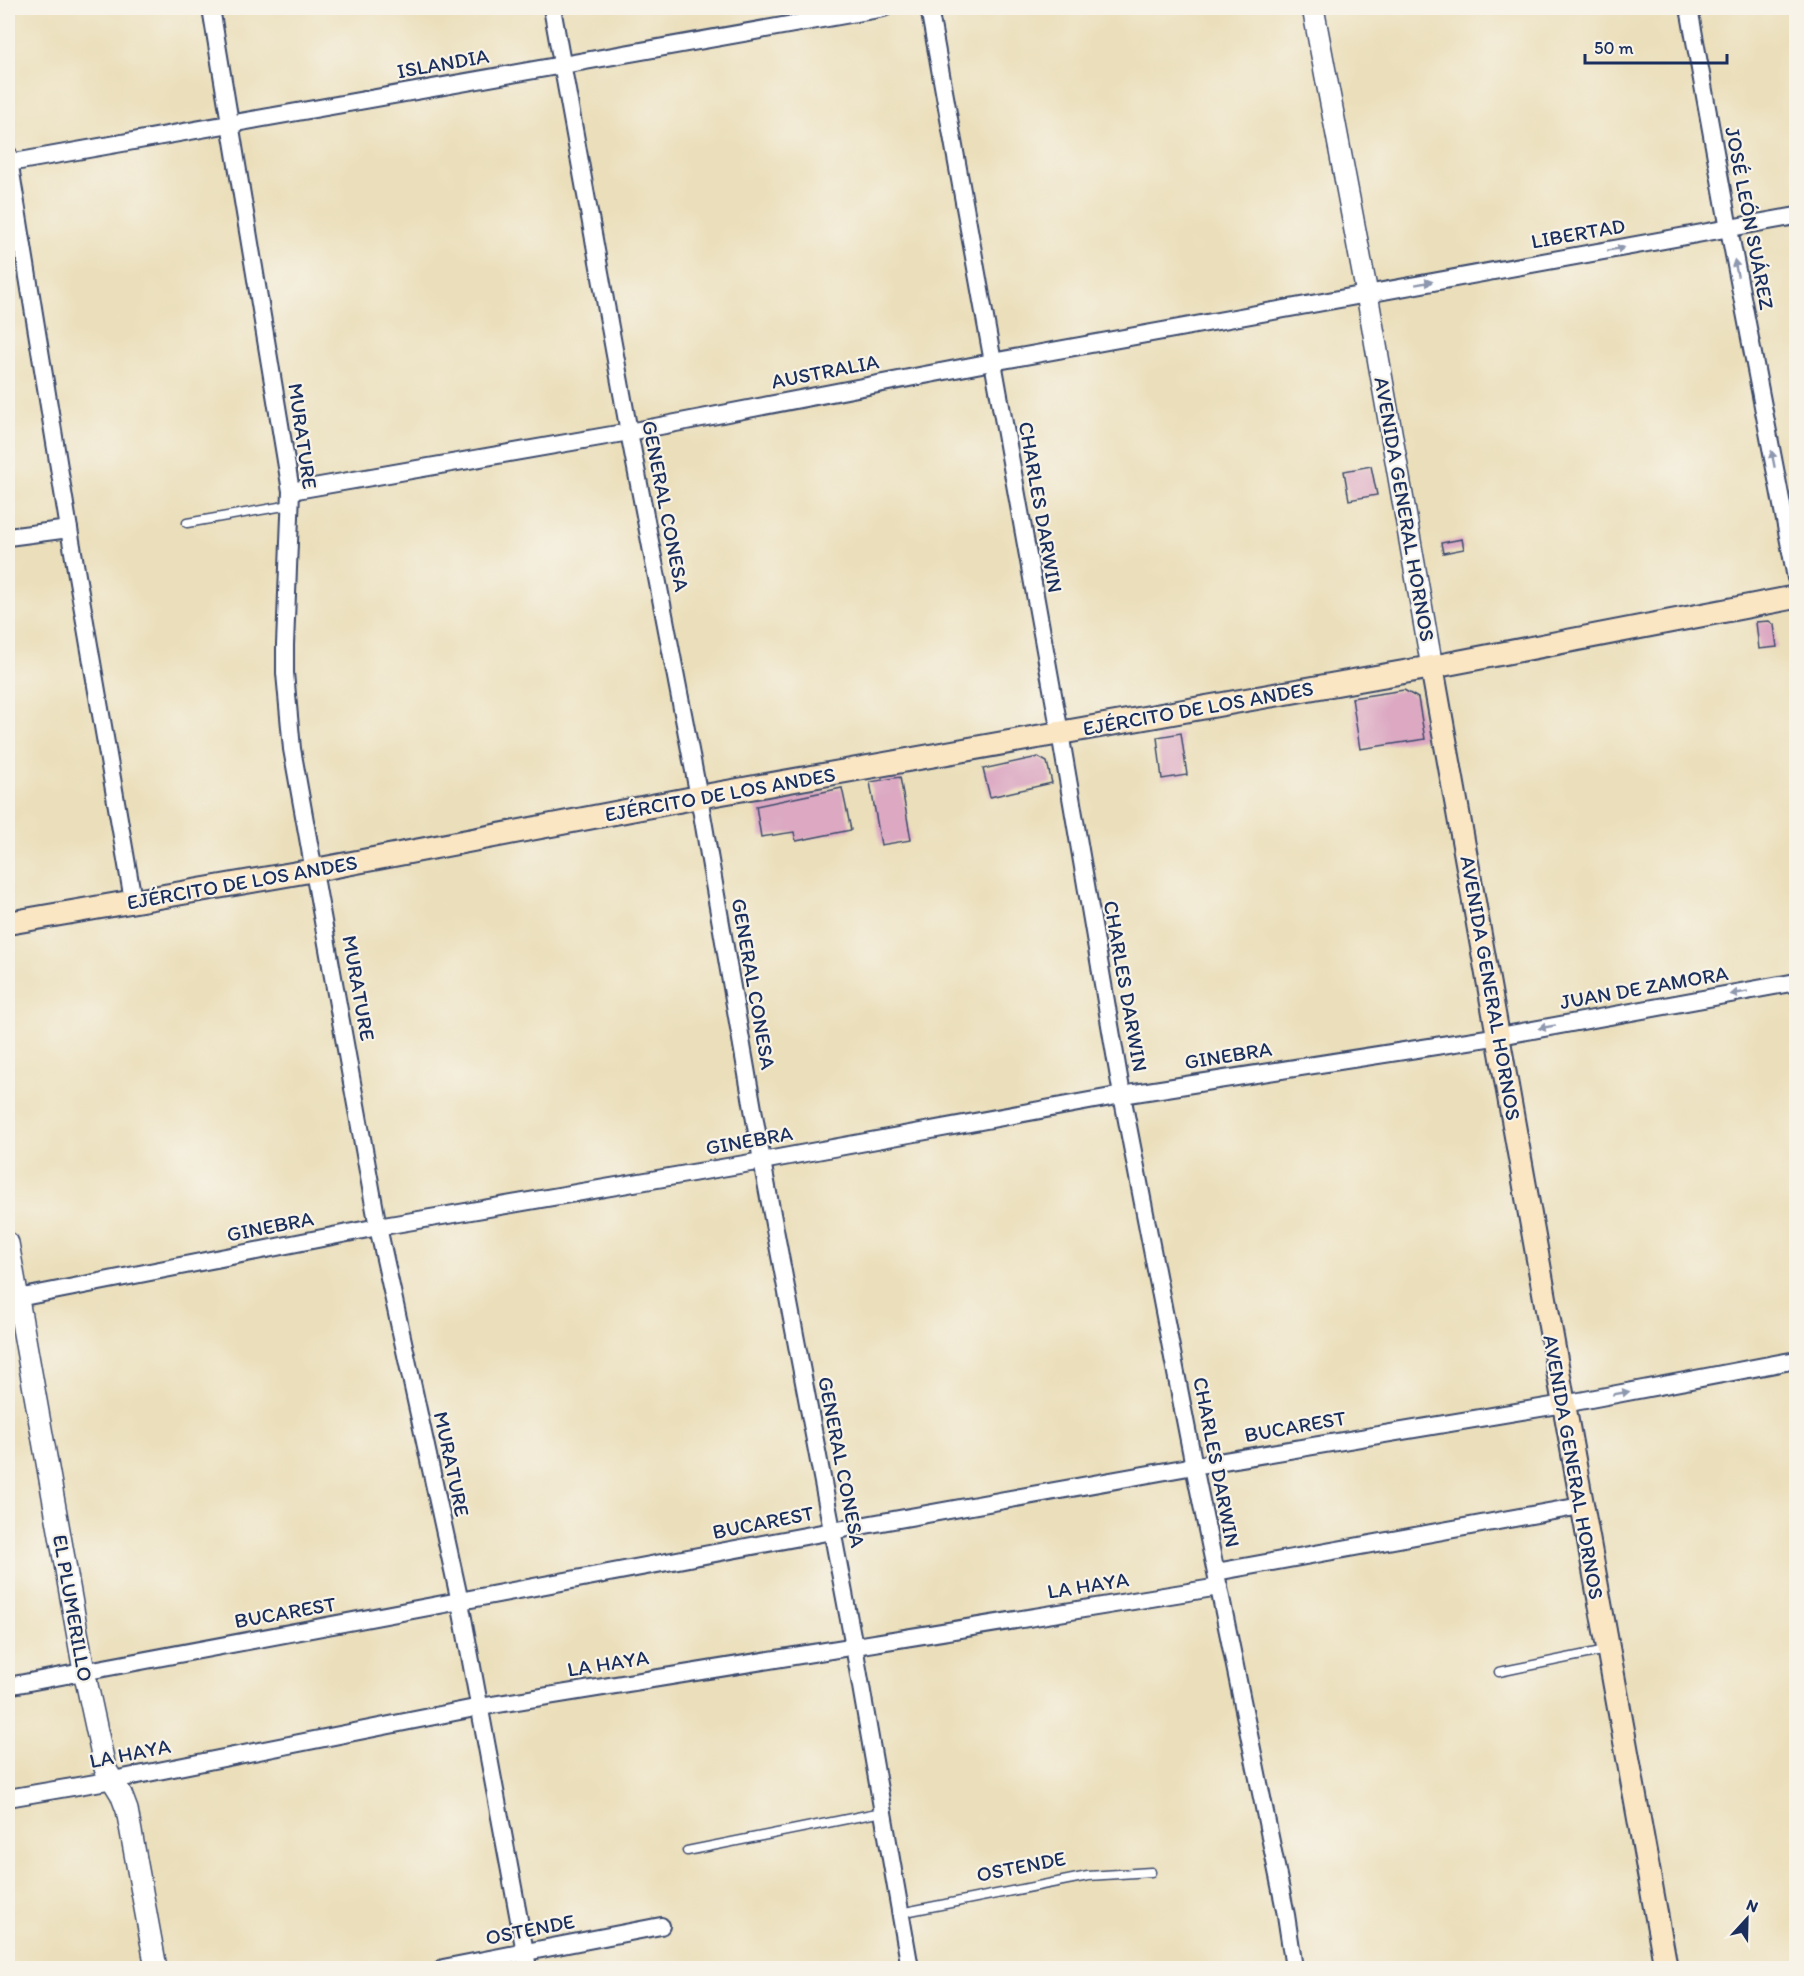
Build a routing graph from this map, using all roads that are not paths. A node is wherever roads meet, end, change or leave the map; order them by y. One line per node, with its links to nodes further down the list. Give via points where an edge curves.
1 (211, 8): 8 (street, MURATURE)
2 (552, 8): 7 (street, GENERAL CONESA)
3 (884, 8): 7 (street, ISLANDIA)
4 (929, 8): 13 (street, CHARLES DARWIN)
5 (1313, 8): 12 (street, AVENIDA GENERAL HORNOS)
6 (1689, 8): 11 (street, JOSÉ LEÓN SUÁREZ)
7 (563, 65): 8 (street, ISLANDIA); 14 (street, GENERAL CONESA)
8 (230, 122): 9 (street, ISLANDIA); 15 (street, MURATURE)
9 (8, 158): 17 (street)
10 (1797, 216): 11 (street, LIBERTAD)
11 (1728, 229): 12 (street, LIBERTAD, one-way to 11); 19 (street, JOSÉ LEÓN SUÁREZ, one-way to 11)
12 (1367, 294): 13 (street, AUSTRALIA); 21 (street, AVENIDA GENERAL HORNOS)
13 (992, 362): 14 (street, AUSTRALIA); 22 (street, CHARLES DARWIN)
14 (629, 432): 15 (street, AUSTRALIA); 23 (street, GENERAL CONESA)
15 (291, 498): 16 (lane); 24 (street, MURATURE, via 285,674 292,749)
16 (187, 523)
17 (69, 529): 18 (street); 25 (street)
18 (8, 537)
19 (1797, 578)
20 (1797, 597): 21 (main road, EJÉRCITO DE LOS ANDES)
21 (1432, 667): 22 (main road, EJÉRCITO DE LOS ANDES); 28 (main road, AVENIDA GENERAL HORNOS)
22 (1060, 733): 23 (main road, EJÉRCITO DE LOS ANDES); 29 (street, CHARLES DARWIN)
23 (699, 797): 24 (main road, EJÉRCITO DE LOS ANDES); 30 (street, GENERAL CONESA)
24 (315, 870): 25 (main road, EJÉRCITO DE LOS ANDES); 31 (street, MURATURE)
25 (133, 900): 26 (main road, EJÉRCITO DE LOS ANDES)
26 (8, 923)
27 (1797, 982): 28 (street, JUAN DE ZAMORA, one-way to 28)
28 (1500, 1036): 29 (street, GINEBRA); 35 (main road, AVENIDA GENERAL HORNOS)
29 (1122, 1095): 30 (street, GINEBRA); 36 (street, CHARLES DARWIN)
30 (762, 1161): 31 (street, GINEBRA); 38 (street, GENERAL CONESA)
31 (378, 1227): 33 (street, GINEBRA); 40 (street, MURATURE)
32 (8, 1243): 33 (street, EL PLUMERILLO)
33 (13, 1299): 43 (street, EL PLUMERILLO)
34 (1797, 1360): 35 (street, BUCAREST, one-way to 34)
35 (1564, 1404): 36 (street, BUCAREST); 37 (main road, AVENIDA GENERAL HORNOS)
36 (1194, 1466): 38 (street, BUCAREST); 39 (street, CHARLES DARWIN)
37 (1581, 1506): 39 (street, LA HAYA); 42 (main road, AVENIDA GENERAL HORNOS)
38 (832, 1531): 40 (street, BUCAREST); 41 (street, GENERAL CONESA)
39 (1217, 1580): 41 (street, LA HAYA); 58 (street, CHARLES DARWIN)
40 (460, 1602): 43 (street, BUCAREST); 46 (street, MURATURE)
41 (854, 1646): 46 (street, LA HAYA); 49 (street, GENERAL CONESA)
42 (1606, 1650): 44 (lane); 59 (main road, AVENIDA GENERAL HORNOS)
43 (84, 1671): 45 (street, BUCAREST); 47 (street, EL PLUMERILLO, via 102,1757)
44 (1499, 1672)
45 (8, 1686)
46 (480, 1707): 47 (street, LA HAYA); 54 (street, MURATURE)
47 (113, 1780): 48 (street, LA HAYA); 55 (street, EL PLUMERILLO, via 127,1810)
48 (8, 1798)
49 (882, 1812): 50 (lane); 52 (street, GENERAL CONESA)
50 (687, 1851)
51 (1151, 1872): 52 (lane, OSTENDE, via 1088,1876)
52 (900, 1913): 57 (street, GENERAL CONESA)
53 (661, 1926): 54 (street, OSTENDE)
54 (527, 1961): 56 (street, OSTENDE)
55 (156, 1968)
56 (443, 1968)
57 (910, 1968)
58 (1294, 1968)
59 (1666, 1968)

